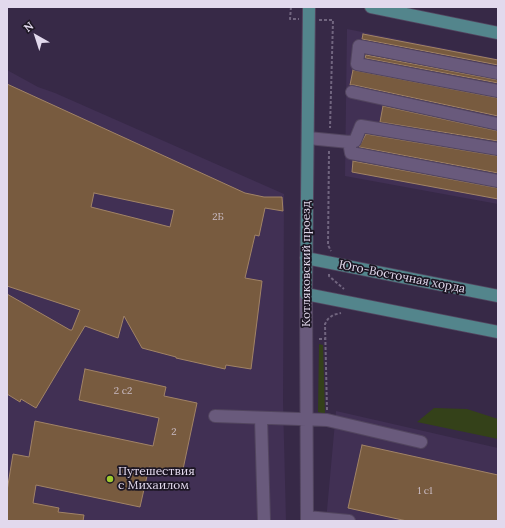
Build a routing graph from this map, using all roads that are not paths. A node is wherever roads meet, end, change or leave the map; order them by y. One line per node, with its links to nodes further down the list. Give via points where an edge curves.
1 (309, 7): 8 (main road, Котляковский проезд)
2 (371, 7): 3 (main road)
3 (498, 33)
4 (498, 73): 5 (street, via 359,46 357,64)
5 (498, 91)
6 (352, 92): 7 (street)
7 (498, 124)
8 (308, 138): 9 (street); 12 (main road, Котляковский проезд)
9 (349, 142): 10 (street, via 355,141 361,126); 11 (street, via 351,153)
10 (498, 149)
11 (498, 181)
12 (306, 258): 13 (main road, Котляковский проезд); 14 (main road, Юго-Восточная хорда)
13 (306, 294): 15 (main road); 18 (street, Котляковский проезд)
14 (498, 296)
15 (498, 332)
16 (215, 416): 17 (street)
17 (261, 418): 18 (street); 21 (street)
18 (308, 419): 19 (street, via 327,420); 20 (street, Котляковский проезд)
19 (421, 442)
20 (307, 519): 22 (street)
21 (264, 521)
22 (349, 521)

